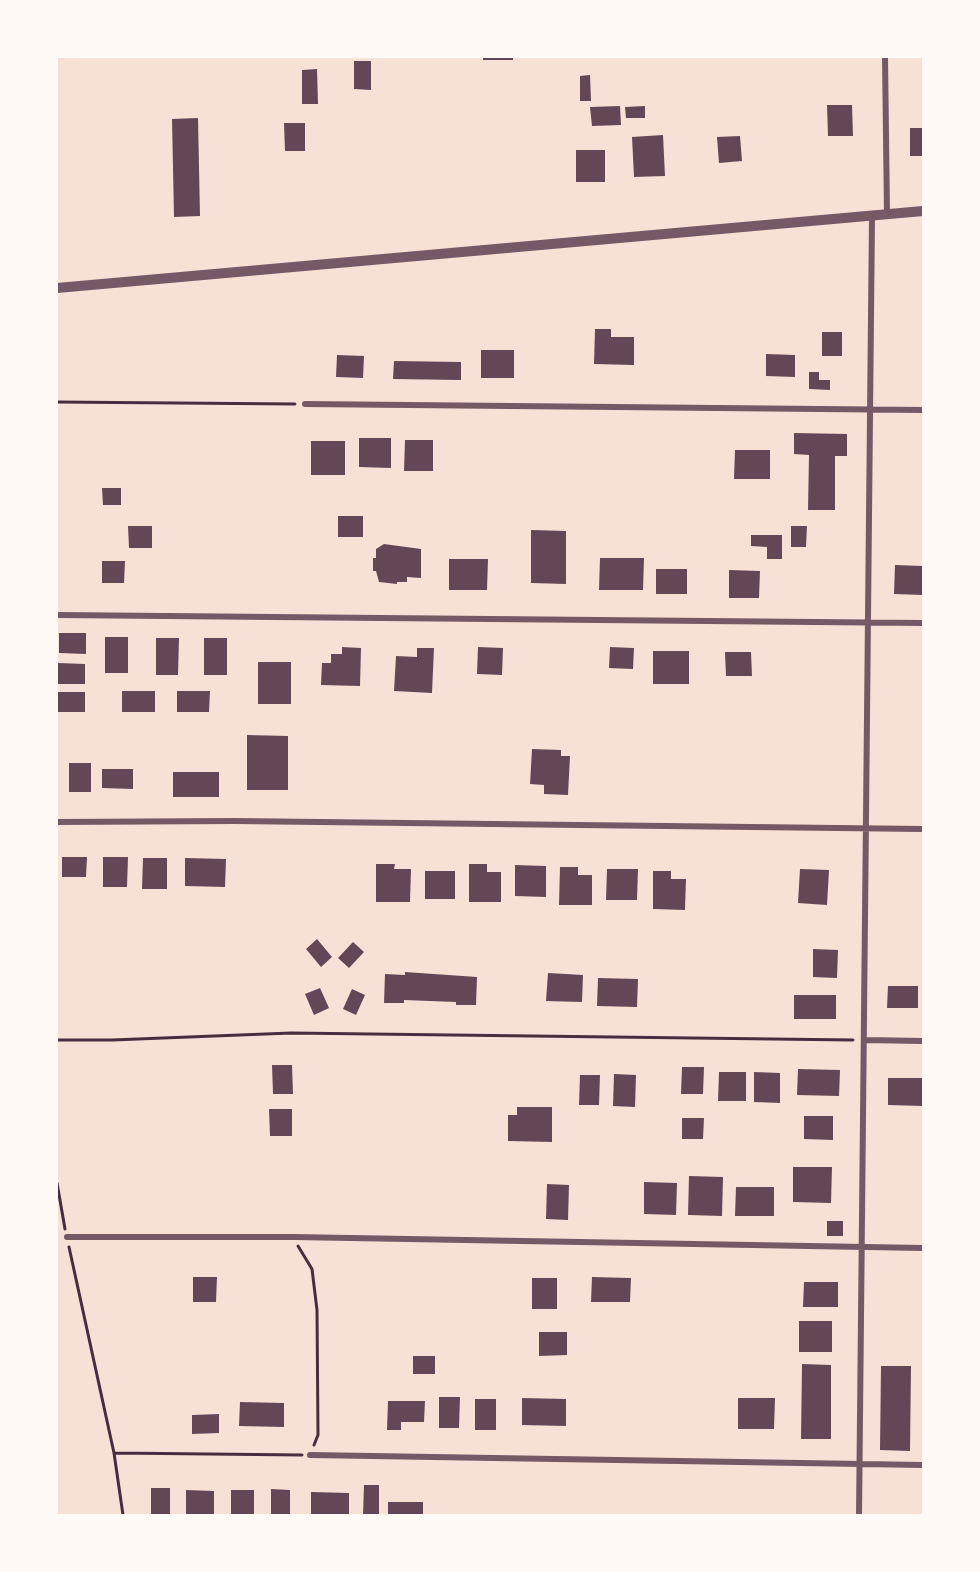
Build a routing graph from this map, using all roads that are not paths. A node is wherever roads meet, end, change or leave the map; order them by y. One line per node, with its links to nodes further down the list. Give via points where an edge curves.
1 (885, 57): 3 (street)
2 (923, 211): 3 (street)
3 (887, 214): 4 (street)
4 (872, 216): 5 (street); 7 (street)
5 (57, 288)
6 (305, 404): 7 (street)
7 (871, 409): 8 (street); 10 (street)
8 (923, 410)
9 (57, 615): 10 (street)
10 (868, 622): 11 (street); 13 (street)
11 (923, 623)
12 (57, 822): 13 (street, via 234,820)
13 (866, 828): 14 (street); 15 (street)
14 (923, 829)
15 (865, 1040): 16 (street); 18 (street)
16 (923, 1041)
17 (67, 1237): 18 (street)
18 (863, 1247): 19 (street); 21 (street)
19 (923, 1248)
20 (310, 1455): 21 (street)
21 (859, 1465): 22 (street); 23 (street)
22 (923, 1465)
23 (859, 1515)

